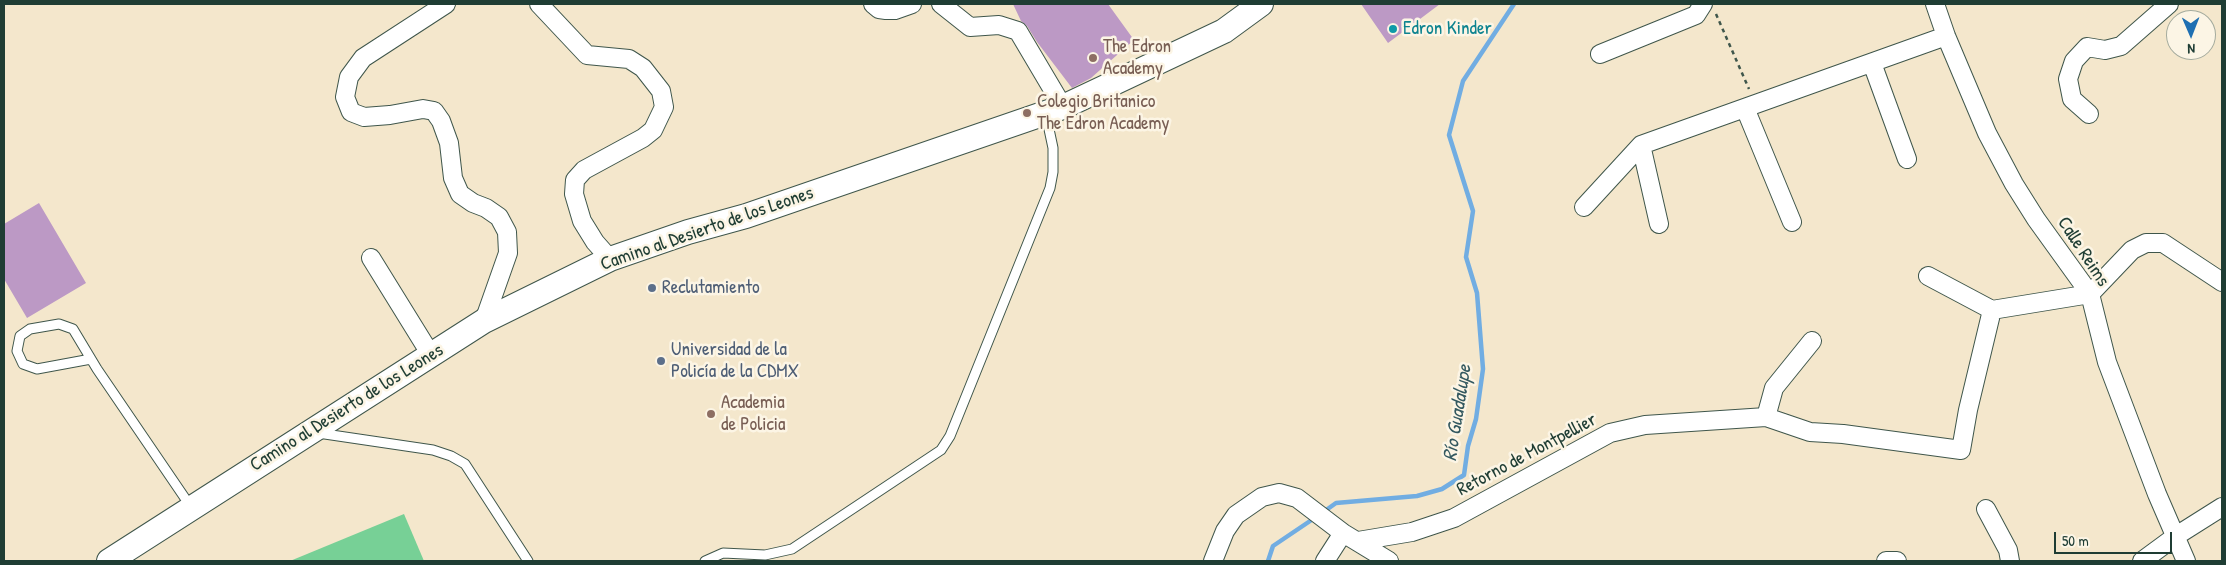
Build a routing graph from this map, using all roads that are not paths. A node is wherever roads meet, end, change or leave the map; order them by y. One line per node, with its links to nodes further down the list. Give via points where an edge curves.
1 (446, 4): 27 (street, via 363,58 349,77 345,97 351,112 364,117 423,109 434,111 441,121 449,142 453,178 460,194 499,218 507,232 508,253)
2 (539, 4): 22 (street, via 587,55 629,60 643,68 661,91 664,107 653,130 584,170 575,180 574,194 582,221)
3 (873, 4): 4 (street, via 879,10 895,10)
4 (912, 4)
5 (941, 4): 14 (street, via 970,27 999,24 1018,32)
6 (1261, 4): 14 (main road, Camino al Desierto de los Leones, via 1224,31)
7 (1935, 4): 10 (street, Calle Reims)
8 (2169, 4): 15 (street, via 2121,46 2105,50 2087,47 2074,61 2068,78 2072,99)
9 (1709, 8): 11 (street)
10 (1946, 36): 12 (street); 25 (street, Calle Reims, via 1987,133 2014,184)
11 (1600, 54)
12 (1872, 63): 13 (street); 17 (street)
13 (1750, 106): 16 (street); 19 (street)
14 (1054, 110): 22 (main road, Camino al Desierto de los Leones, via 746,216); 40 (lane, via 1050,188 950,436 941,450 792,549 765,554 723,553)
15 (2089, 114)
16 (1641, 145): 18 (street); 20 (street)
17 (1907, 159)
18 (1584, 207)
19 (1792, 222)
20 (1659, 224)
21 (371, 258): 29 (street)
22 (610, 259): 27 (main road, Camino al Desierto de los Leones)
23 (1928, 276): 26 (street)
24 (2222, 282): 25 (street, via 2162,243 2146,243 2132,250)
25 (2090, 294): 26 (street); 37 (street, Calle Reims, via 2107,362)
26 (1992, 310): 31 (street, Retorno de Montpellier, via 1960,450 1810,432)
27 (484, 321): 29 (main road, Camino al Desierto de los Leones)
28 (1812, 341): 31 (street, via 1774,388)
29 (431, 355): 32 (main road, Camino al Desierto de los Leones)
30 (91, 359): 30 (lane, via 73,329 60,324 30,329 20,336 17,352 23,364 37,369); 34 (lane)
31 (1766, 417): 36 (street, Retorno de Montpellier, via 1655,424 1610,433 1454,518 1412,532)
32 (309, 432): 34 (main road, Camino al Desierto de los Leones); 39 (lane, via 433,450 465,464)
33 (2222, 507): 37 (street)
34 (191, 508): 38 (main road, Camino al Desierto de los Leones)
35 (1986, 509): 46 (street, via 2008,550)
36 (1346, 534): 41 (street, via 1297,498 1270,494 1236,515); 42 (street); 43 (street)
37 (2176, 536): 47 (street); 48 (street, Calle Reims)
38 (109, 561)
39 (528, 561)
40 (705, 561)
41 (1212, 561)
42 (1325, 561)
43 (1389, 561)
44 (1886, 561): 45 (street)
45 (1897, 561)
46 (2010, 561)
47 (2142, 561)
48 (2186, 561)

